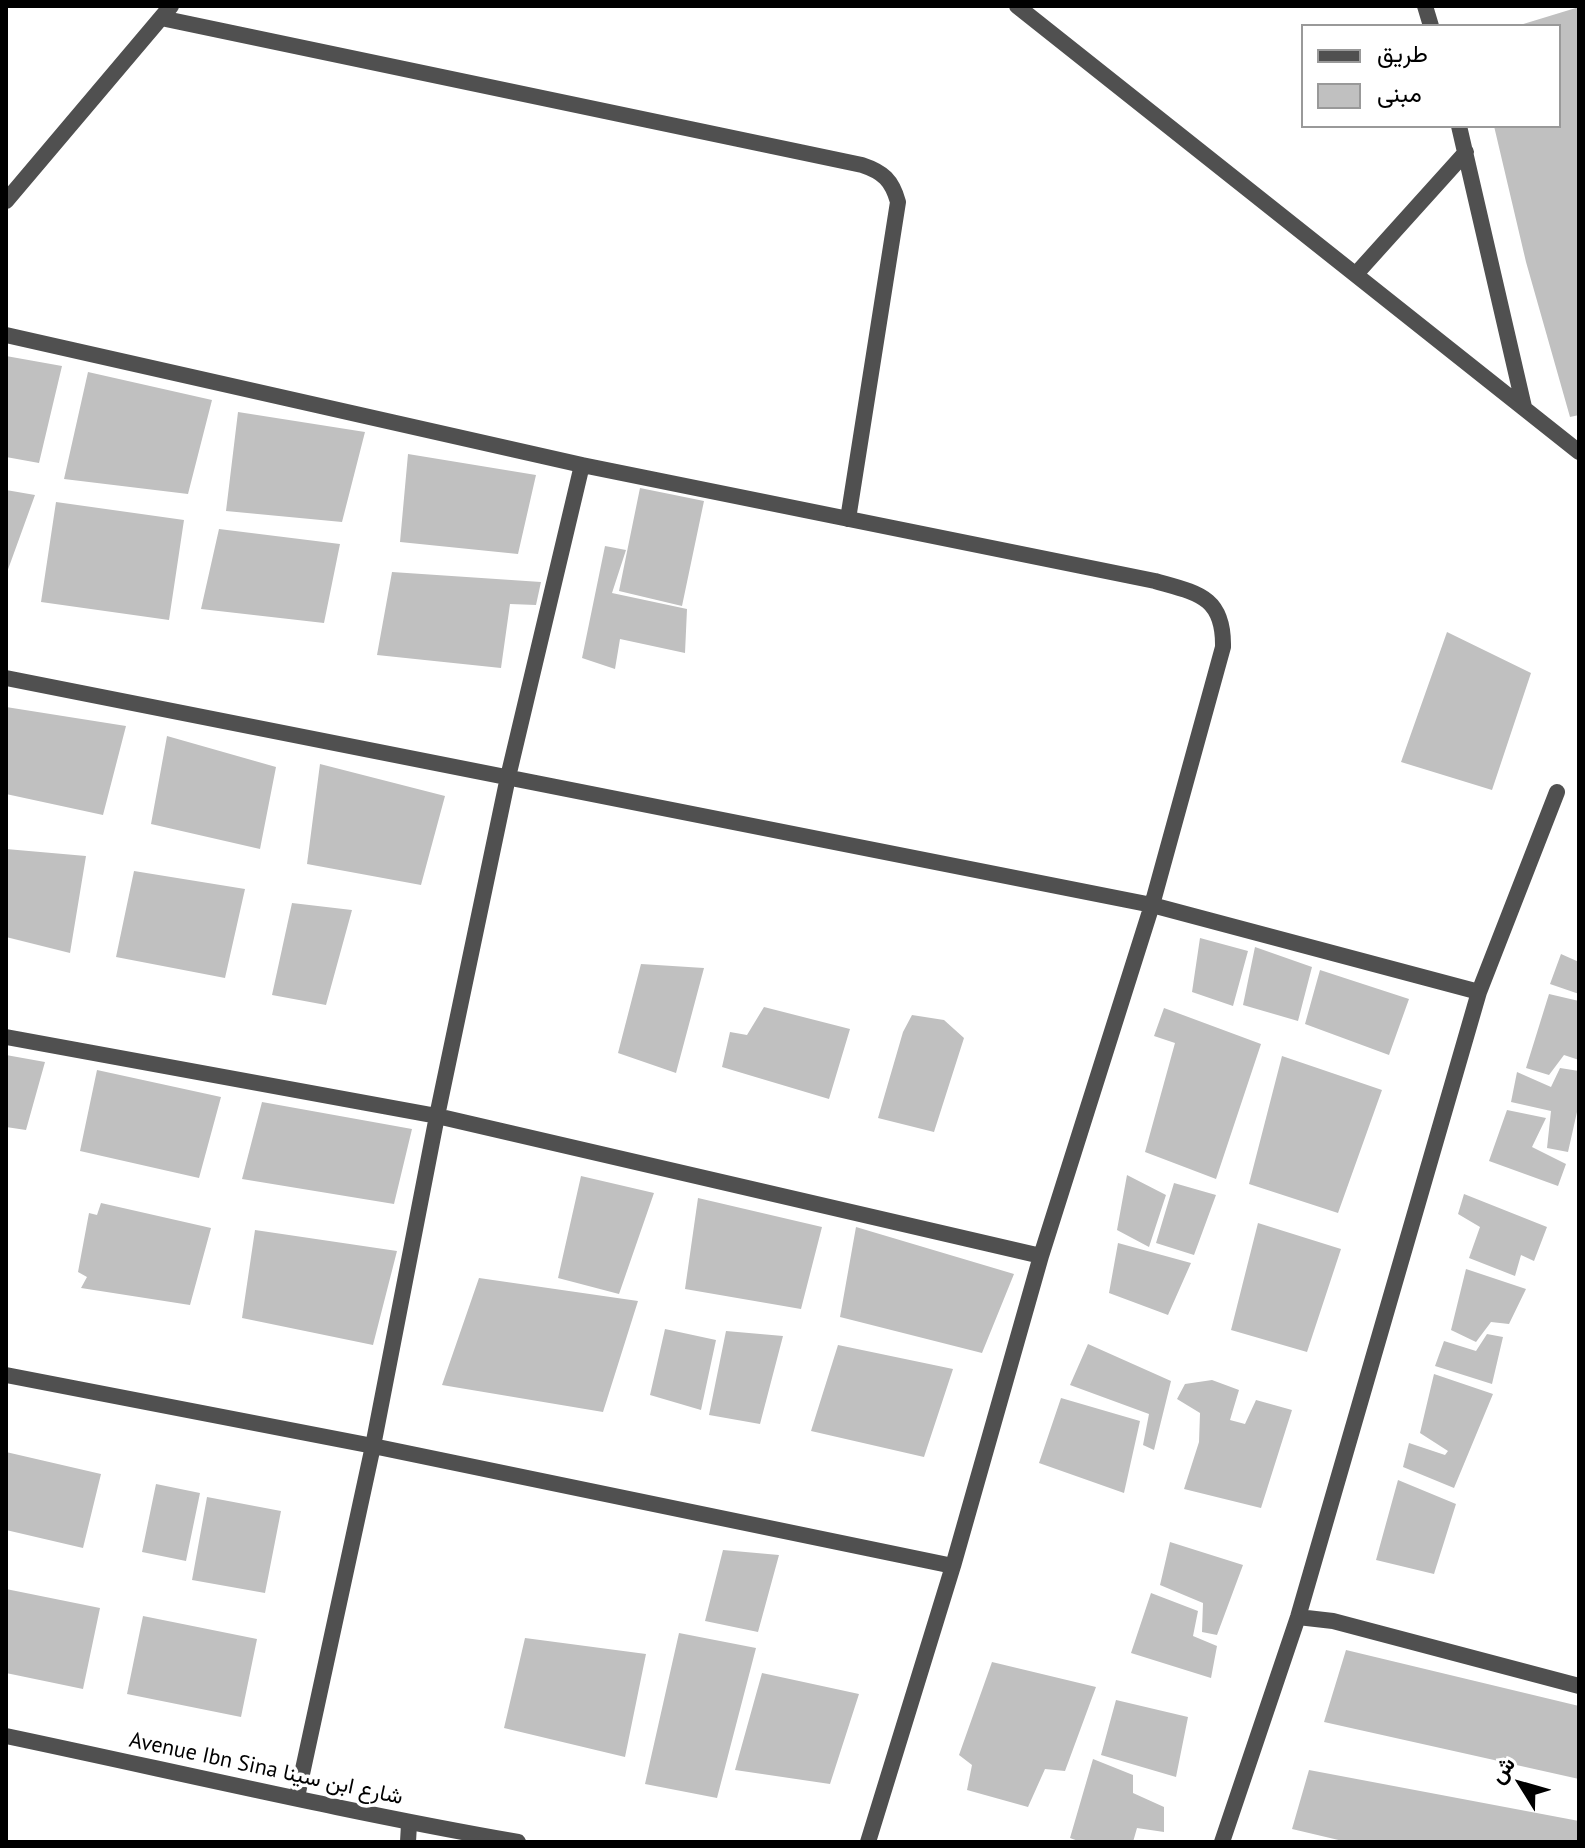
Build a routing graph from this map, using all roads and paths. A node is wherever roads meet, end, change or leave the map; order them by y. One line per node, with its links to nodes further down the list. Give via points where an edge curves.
1 (1017, 6): 6 (street)
2 (166, 12): 5 (street); 11 (street, via 880,171 893,184 898,202)
3 (1460, 128): 4 (street)
4 (1466, 152): 6 (street); 8 (street)
5 (6, 201)
6 (1356, 274): 8 (street)
7 (6, 335): 10 (street)
8 (1524, 407): 9 (street)
9 (1579, 452)
10 (582, 465): 11 (street); 13 (street)
11 (848, 519): 15 (street, via 1155,581 1187,590 1218,611 1223,647)
12 (6, 678): 13 (street)
13 (508, 777): 15 (street); 18 (street)
14 (1557, 792): 16 (street)
15 (1152, 905): 16 (street); 19 (street)
16 (1479, 992): 23 (street)
17 (6, 1037): 18 (street)
18 (437, 1116): 19 (street); 21 (street)
19 (1041, 1256): 22 (street)
20 (6, 1375): 21 (street)
21 (373, 1446): 22 (street); 27 (street)
22 (953, 1566): 31 (street)
23 (1298, 1617): 25 (street, via 1333,1621); 32 (street)
24 (1579, 1668): 25 (street)
25 (1576, 1685)
26 (6, 1736): 27 (street, Avenue Ibn Sina شارع ابن سينا)
27 (297, 1797): 28 (street, Avenue Ibn Sina شارع ابن سينا)
28 (409, 1824): 29 (street); 30 (street, Avenue Ibn Sina شارع ابن سينا)
29 (408, 1842)
30 (518, 1842)
31 (868, 1842)
32 (1222, 1842)

